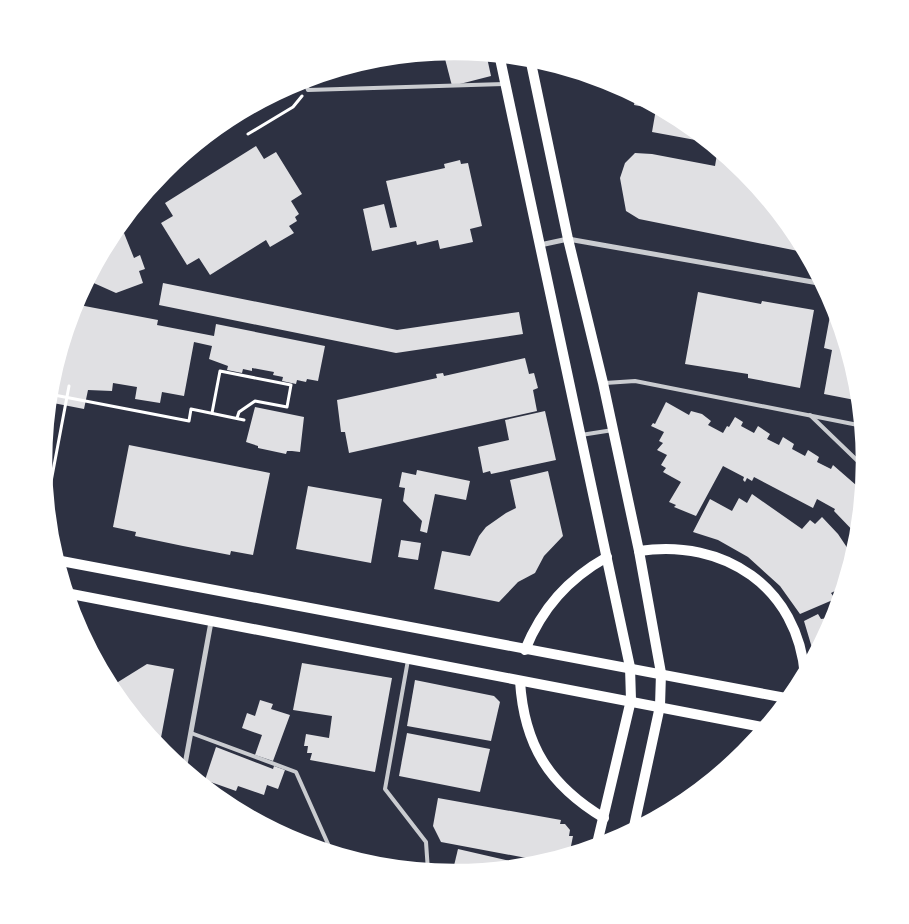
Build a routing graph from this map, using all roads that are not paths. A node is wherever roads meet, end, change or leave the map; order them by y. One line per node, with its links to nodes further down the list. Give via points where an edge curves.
1 (500, 61): 3 (main road)
2 (532, 66): 5 (main road)
3 (505, 84): 4 (lane, via 308,90); 6 (main road)
4 (307, 87)
5 (568, 239): 6 (street); 7 (street); 8 (main road)
6 (540, 245): 12 (main road)
7 (815, 282)
8 (603, 383): 9 (lane, via 635,381); 11 (main road)
9 (810, 415): 10 (lane); 13 (lane)
10 (856, 424)
11 (613, 430): 12 (lane); 14 (main road)
12 (580, 435): 15 (main road)
13 (858, 461)
14 (639, 551): 21 (main road, via 679,548 699,551 718,557 754,577 773,595 792,623); 23 (main road)
15 (607, 557): 19 (main road, via 580,574 557,596 538,621); 22 (main road)
16 (64, 562): 19 (main road)
17 (74, 595): 18 (main road)
18 (212, 622): 20 (main road); 29 (street)
19 (525, 650): 22 (main road)
20 (408, 660): 24 (main road); 35 (lane, via 385,789 426,842)
21 (803, 665)
22 (630, 667): 23 (main road); 26 (main road)
23 (662, 673): 25 (main road); 27 (main road)
24 (520, 682): 26 (main road); 31 (main road, via 527,729 536,751 565,790)
25 (781, 697)
26 (631, 700): 27 (main road); 31 (main road)
27 (660, 706): 28 (main road); 32 (main road)
28 (759, 726)
29 (191, 734): 30 (street); 34 (lane, via 296,772)
30 (186, 762)
31 (604, 818): 33 (main road)
32 (636, 823)
33 (598, 839)
34 (328, 845)
35 (428, 864)

